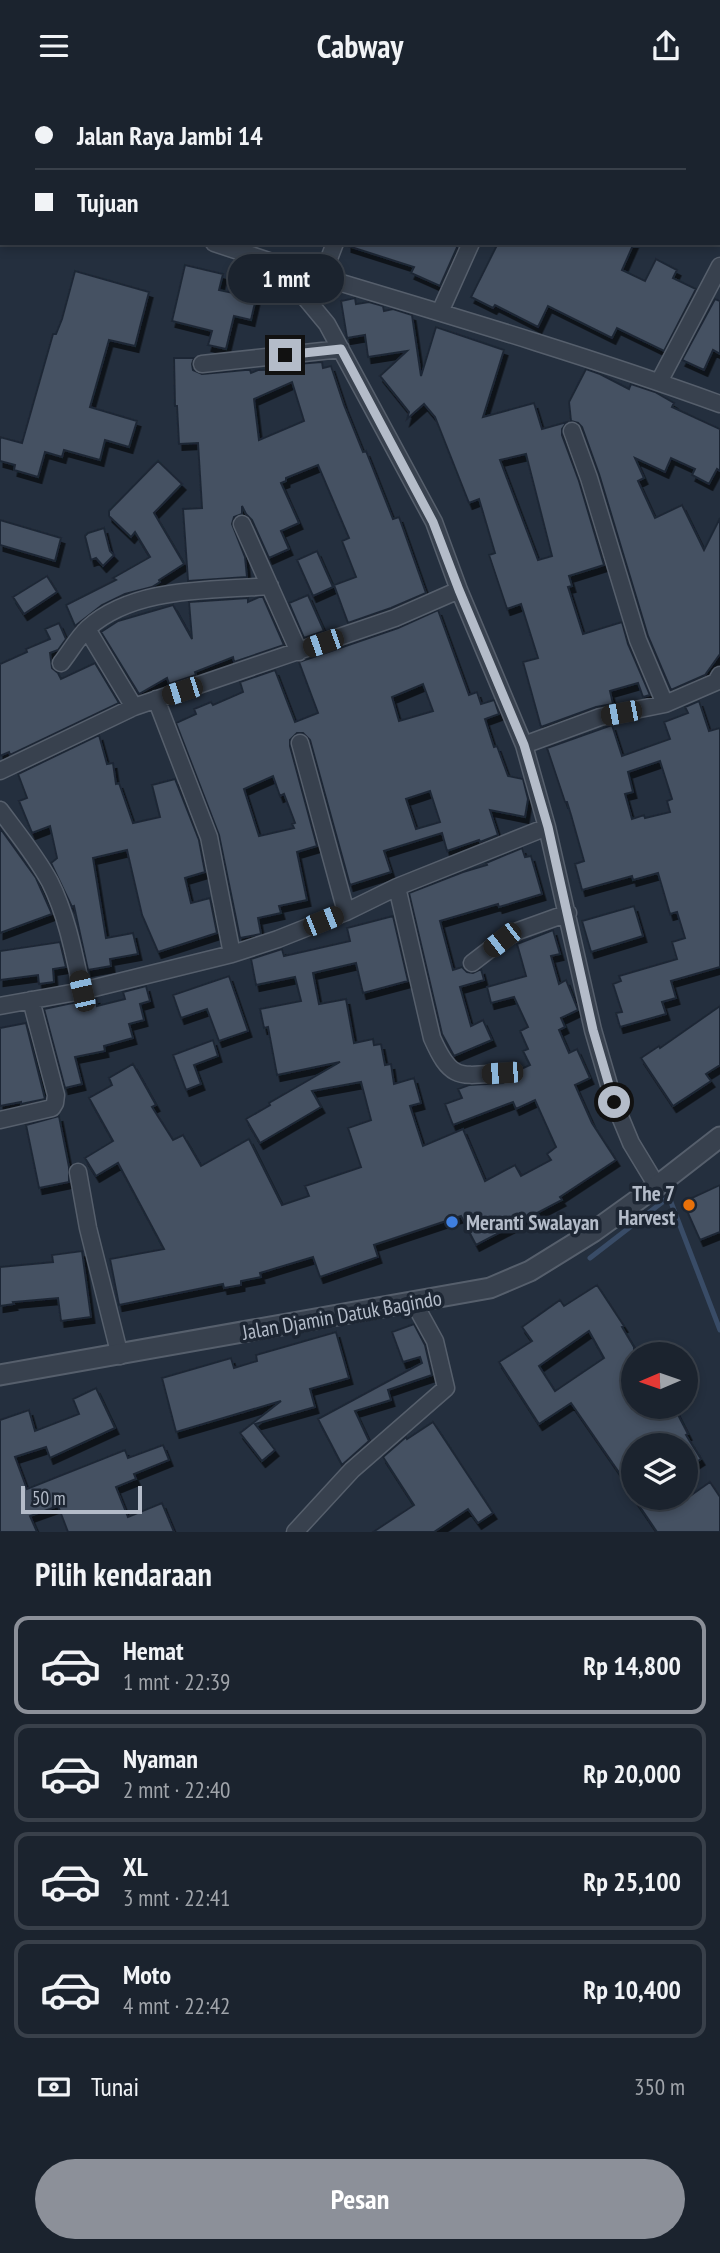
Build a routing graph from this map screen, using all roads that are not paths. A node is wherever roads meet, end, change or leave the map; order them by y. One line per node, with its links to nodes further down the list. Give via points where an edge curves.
1 (220, 245): 4 (street)
2 (334, 245): 6 (street)
3 (470, 245): 7 (street)
4 (272, 262): 6 (street); 8 (street, via 327,324)
5 (720, 266): 10 (street)
6 (322, 278): 7 (street)
7 (440, 312): 10 (street)
8 (341, 349): 9 (street); 15 (street, via 433,522)
9 (202, 365)
10 (659, 382): 11 (street)
11 (720, 404)
12 (572, 431): 21 (street, via 638,640)
13 (242, 524): 14 (street)
14 (270, 586): 16 (street, via 162,596 108,614); 17 (street)
15 (459, 590): 17 (street); 24 (street)
16 (87, 629): 18 (street); 22 (street)
17 (299, 652): 20 (street)
18 (61, 663)
19 (719, 682): 21 (street)
20 (156, 699): 22 (street); 31 (street, via 209,837)
21 (665, 704): 24 (street, via 600,717)
22 (134, 707): 25 (street)
23 (300, 743): 29 (street)
24 (524, 745): 27 (street)
25 (0, 771)
26 (0, 810): 33 (street, via 58,899)
27 (548, 827): 28 (street); 30 (street)
28 (397, 887): 29 (street); 36 (street, via 432,1038 441,1059 453,1072 465,1075)
29 (346, 912): 31 (street)
30 (568, 913): 32 (street, via 518,931); 40 (street, via 614,1102 631,1143)
31 (232, 954): 33 (street)
32 (472, 963)
33 (82, 991): 34 (street)
34 (31, 1000): 35 (street); 37 (street, via 55,1103 52,1108)
35 (0, 1006)
36 (502, 1073)
37 (0, 1120)
38 (720, 1137): 40 (street, Jalan Djamin Datuk Bagindo)
39 (78, 1173): 42 (street)
40 (657, 1186): 41 (street, Jalan Djamin Datuk Bagindo, via 530,1271 490,1288)
41 (413, 1301): 42 (street, Jalan Djamin Datuk Bagindo); 44 (street, via 435,1341 446,1388 352,1470)
42 (120, 1356): 43 (street, Jalan Djamin Datuk Bagindo)
43 (0, 1375)
44 (295, 1532)

